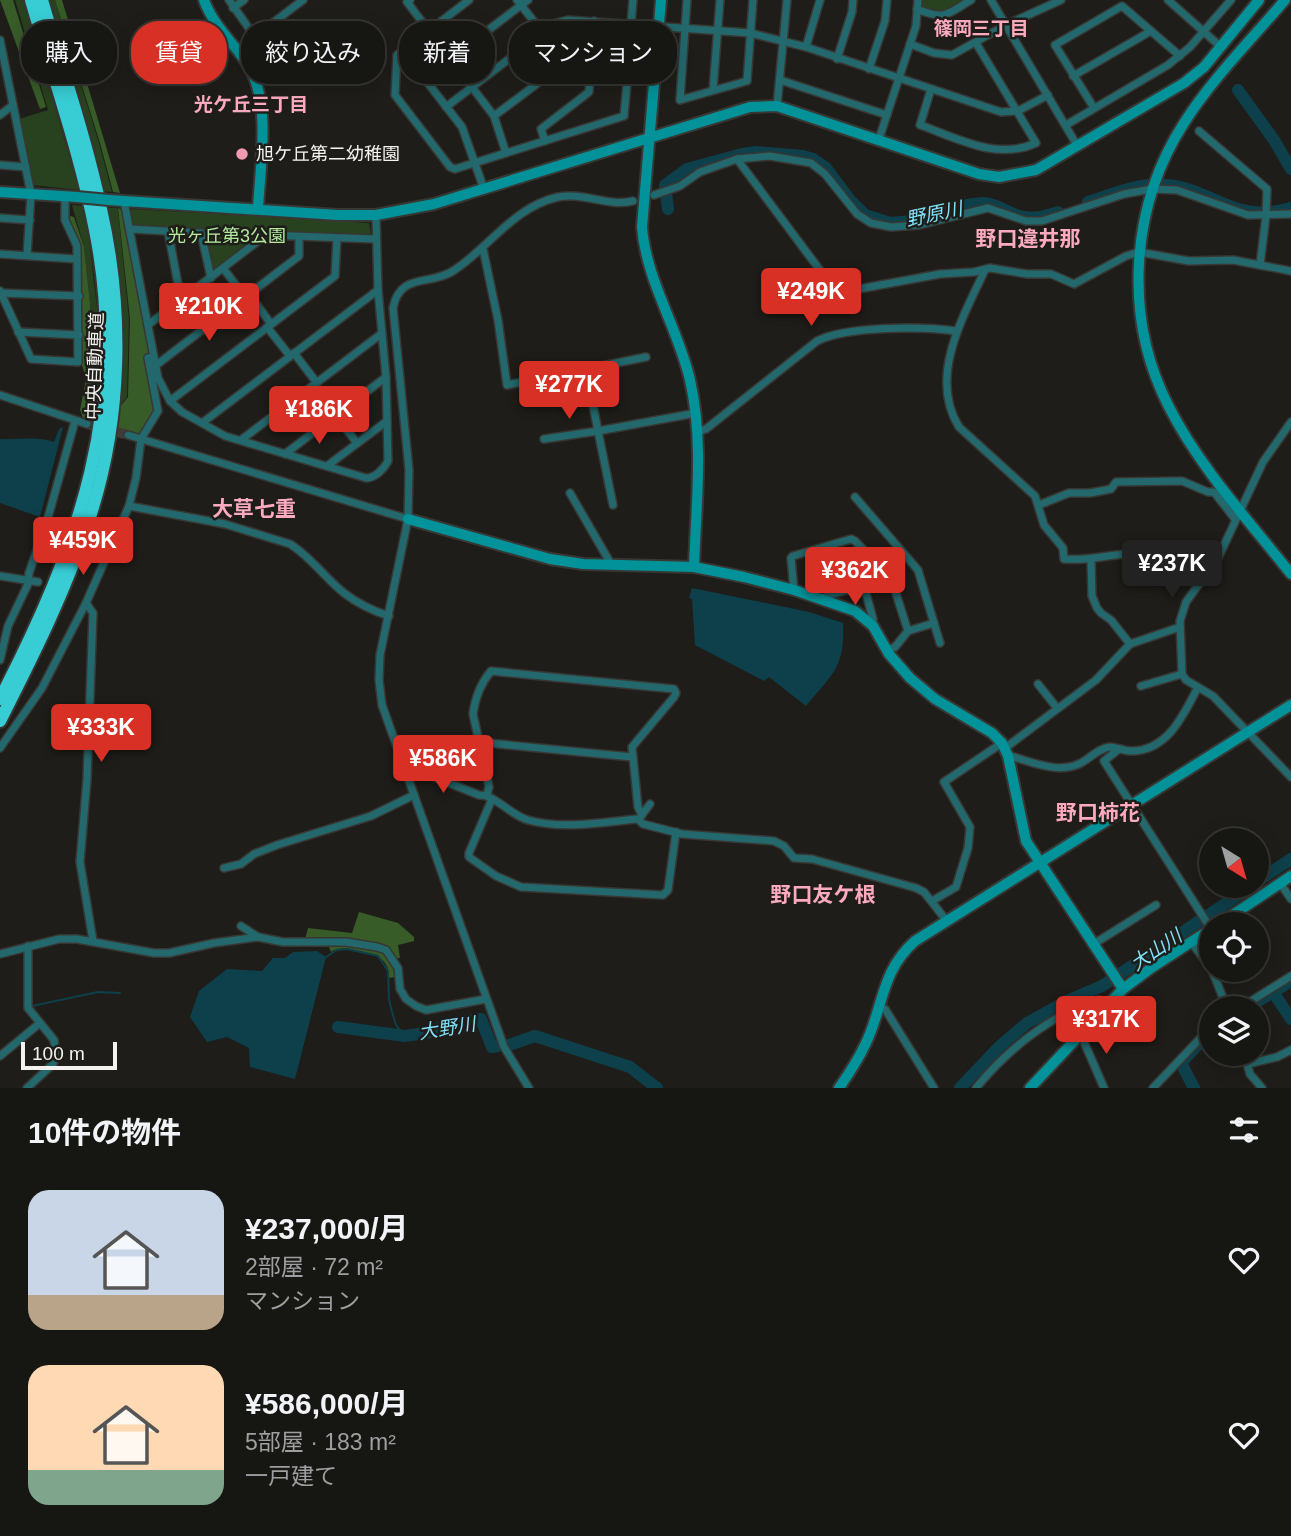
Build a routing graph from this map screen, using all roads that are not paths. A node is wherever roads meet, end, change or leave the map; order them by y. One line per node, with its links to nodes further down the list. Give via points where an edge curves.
1 (31, 0): 189 (highway, 中央自動車道, via 95,231 103,275 107,354 100,434 81,512 52,592)
2 (41, 0): 192 (highway, 中央自動車道, via 102,210 115,302 115,376 109,436 90,515 61,596)
3 (204, 0): 53 (street)
4 (229, 0): 27 (street)
5 (244, 0): 27 (street)
6 (303, 0): 30 (street)
7 (410, 0): 31 (street, via 407,2)
8 (469, 0): 32 (street)
9 (633, 0): 36 (street)
10 (661, 0): 37 (street)
11 (687, 0): 41 (street)
12 (720, 0): 42 (street)
13 (753, 0): 45 (street)
14 (787, 0): 47 (street)
15 (820, 0): 51 (street)
16 (853, 0): 57 (street)
17 (887, 0): 59 (street)
18 (918, 0): 28 (street)
19 (971, 0): 28 (street, via 940,16)
20 (991, 0): 39 (street)
21 (1061, 0): 39 (street)
22 (1231, 0): 44 (street)
23 (1259, 0): 52 (street)
24 (1285, 0): 92 (street, via 1189,115)
25 (1172, 1): 44 (street)
26 (522, 2): 33 (street); 38 (street)
27 (233, 8): 29 (street)
28 (917, 9): 49 (street)
29 (243, 21)
30 (276, 21)
31 (422, 21)
32 (441, 21)
33 (535, 21)
34 (564, 21): 35 (street)
35 (594, 21)
36 (631, 21)
37 (659, 21)
38 (495, 23)
39 (1006, 25): 48 (street); 72 (street)
40 (677, 27): 41 (street)
41 (685, 28): 42 (street); 71 (street, via 680,100)
42 (718, 30): 45 (street); 71 (street)
43 (1151, 31): 55 (street); 60 (street); 60 (street, via 1122,6 1055,45)
44 (1203, 32): 52 (street); 55 (street)
45 (750, 33): 47 (street); 71 (street, via 747,81)
46 (0, 40): 58 (street)
47 (785, 42): 51 (street); 62 (street)
48 (976, 43): 49 (street, via 944,55); 77 (street)
49 (910, 44): 61 (street)
50 (241, 47): 53 (street)
51 (806, 47): 57 (street)
52 (1222, 47): 86 (street, via 1184,83)
53 (237, 50): 100 (street, via 255,79 262,106)
54 (399, 54): 89 (street, via 396,95 450,167)
55 (1180, 56): 76 (street)
56 (509, 59): 69 (street)
57 (837, 59): 59 (street)
58 (3, 69): 73 (street)
59 (869, 69): 61 (street)
60 (1073, 76): 76 (street)
61 (899, 79): 70 (street); 79 (street)
62 (780, 80): 74 (street); 79 (street)
63 (428, 84): 75 (street)
64 (469, 84): 69 (street)
65 (537, 84): 80 (street)
66 (590, 84): 85 (street, via 589,92 541,129)
67 (627, 84): 85 (street, via 624,116)
68 (654, 84): 83 (street)
69 (472, 88): 75 (street); 80 (street)
70 (931, 89): 77 (street, via 1001,112); 77 (street, via 920,125 994,150 1013,151 1036,143)
71 (713, 90)
72 (1048, 95): 77 (street); 81 (street)
73 (13, 105): 78 (street); 91 (street)
74 (777, 106): 83 (street, via 750,107); 84 (street)
75 (446, 107): 89 (street, via 466,134)
76 (1094, 108): 81 (street)
77 (1018, 111)
78 (0, 115)
79 (887, 115): 84 (street)
80 (494, 116): 87 (street)
81 (1066, 125): 86 (street)
82 (1199, 131): 101 (street, via 1267,189)
83 (650, 139): 93 (street); 141 (street, via 644,247 681,348)
84 (879, 139): 86 (street, via 999,177 1036,170)
85 (545, 141): 87 (street)
86 (1078, 147)
87 (506, 153): 89 (street)
88 (737, 159): 92 (street, via 770,156 811,163 857,214 891,227 988,208 1026,221 1042,221); 96 (street); 118 (street, via 837,293)
89 (475, 163): 93 (street)
90 (0, 165): 91 (street)
91 (26, 167): 95 (street)
92 (1154, 186): 101 (street, via 1239,212); 112 (street)
93 (484, 189): 103 (street)
94 (0, 192): 95 (street)
95 (31, 194): 97 (street); 105 (street)
96 (654, 195)
97 (71, 197): 98 (street, bridge); 115 (street, via 65,220 76,246)
98 (124, 201): 100 (street); 106 (street)
99 (633, 201): 111 (street, via 622,204 574,196 547,200 513,218)
100 (258, 209): 103 (street)
101 (1266, 213): 102 (street); 116 (street)
102 (1291, 214)
103 (376, 215): 110 (street)
104 (0, 218): 105 (street)
105 (30, 220): 114 (street)
106 (130, 229): 107 (street); 127 (street)
107 (167, 231): 120 (street, via 201,233); 125 (street)
108 (299, 237): 109 (street); 117 (street, via 266,235); 124 (street, via 299,256)
109 (337, 238): 110 (street); 126 (street, via 335,276)
110 (375, 239): 121 (street)
111 (483, 249): 136 (street, via 507,385); 163 (street, via 450,273 410,283 395,298 409,470)
112 (1139, 252): 116 (street, via 1189,261); 118 (street, via 1074,284 1051,274); 162 (street, via 1141,317 1158,383 1190,444)
113 (0, 254): 114 (street)
114 (27, 255): 115 (street)
115 (76, 259): 123 (street)
116 (1260, 265): 119 (street)
117 (223, 268): 120 (street); 124 (street)
118 (985, 270): 128 (street)
119 (1291, 271)
120 (211, 278): 125 (street)
121 (378, 290): 130 (street); 132 (street)
122 (1, 292): 123 (street); 129 (street)
123 (79, 296): 131 (street)
124 (247, 296): 126 (street); 135 (street)
125 (181, 300): 127 (street)
126 (269, 325): 132 (street); 140 (street)
127 (148, 326): 133 (street)
128 (956, 331): 149 (street, via 878,329 826,337); 160 (street, via 949,364 950,414)
129 (18, 332): 131 (street); 131 (street, via 31,359 78,362)
130 (381, 334): 137 (street); 138 (street)
131 (79, 335)
132 (292, 354): 138 (street); 146 (street)
133 (153, 357): 135 (street); 151 (street, via 148,358 158,411)
134 (646, 357): 136 (street)
135 (155, 366): 140 (street)
136 (586, 369): 148 (street)
137 (386, 377): 142 (street); 144 (street)
138 (315, 384): 142 (street); 153 (street)
139 (0, 395): 143 (street)
140 (170, 401): 146 (street)
141 (696, 413): 148 (street); 149 (street)
142 (335, 415): 154 (street); 155 (street)
143 (75, 421): 147 (street); 170 (street, via 29,573)
144 (387, 421): 154 (street); 156 (street, via 388,461 378,472 366,478)
145 (1291, 422): 162 (street, via 1263,462)
146 (202, 423): 153 (street)
147 (87, 424)
148 (598, 431): 152 (street); 159 (street)
149 (697, 432): 166 (street)
150 (128, 435): 151 (street)
151 (141, 439): 161 (street); 163 (street)
152 (544, 439)
153 (241, 440): 155 (street)
154 (357, 443): 156 (street)
155 (285, 454): 156 (street)
156 (327, 466)
157 (570, 494): 165 (street)
158 (855, 497): 177 (street, via 918,570)
159 (613, 505)
160 (1039, 505): 162 (street, via 1069,493 1111,489 1116,482 1182,481 1214,492); 164 (street, via 1044,525 1063,548 1064,559)
161 (129, 506): 175 (street); 176 (street, via 225,524 290,544 345,594)
162 (1238, 514): 167 (street); 171 (street, via 1212,571)
163 (408, 519): 165 (street, via 550,559); 176 (street)
164 (1091, 560): 171 (street, via 1140,554 1172,565); 182 (street, via 1097,608)
165 (611, 564): 166 (street)
166 (694, 566): 173 (street)
167 (1291, 574)
168 (0, 576): 170 (street)
169 (891, 578): 172 (street); 173 (street, via 851,539 793,556); 180 (street)
170 (34, 581): 184 (street, via 8,626)
171 (1199, 584): 179 (street, via 1186,602)
172 (864, 586): 174 (street); 178 (street)
173 (794, 590): 174 (street)
174 (821, 599): 178 (street, via 855,611)
175 (86, 603): 195 (street, via 42,688); 220 (street, via 93,614 80,862)
176 (389, 616): 199 (street, via 379,680 387,722)
177 (933, 623): 180 (street); 181 (street)
178 (873, 626): 183 (street)
179 (1180, 627): 182 (street); 185 (street)
180 (908, 631): 183 (street)
181 (940, 643)
182 (1130, 643): 191 (street, via 1096,680)
183 (887, 650): 196 (street, via 920,687 979,724)
184 (0, 660)
185 (1182, 674): 187 (street); 188 (street)
186 (1038, 684): 191 (street)
187 (1141, 686)
188 (1198, 687): 193 (street, via 1213,695); 197 (street, via 1174,730 1147,748)
189 (0, 699)
190 (1291, 705): 193 (street)
191 (1057, 708): 196 (street)
192 (0, 721)
193 (1248, 732): 200 (street); 204 (street)
194 (478, 743): 198 (street); 198 (street, via 475,702 491,671 674,688 674,697 632,747); 202 (street)
195 (0, 748)
196 (1005, 749): 197 (street, via 1027,762 1063,767 1110,747); 207 (street, via 1023,834); 212 (street, via 944,782 970,827 970,840 956,887)
197 (1119, 749): 204 (street, via 1104,761)
198 (632, 757): 205 (street)
199 (404, 765): 201 (street); 202 (street)
200 (1291, 777)
201 (414, 794): 208 (street, via 371,816 265,850); 229 (street)
202 (490, 797): 205 (street, via 514,814 541,822 592,824); 206 (street, via 470,857 521,887 663,895 668,890)
203 (650, 804): 205 (street)
204 (1132, 806): 207 (street); 214 (street)
205 (640, 817): 206 (street, via 643,824)
206 (676, 832): 212 (street, via 774,841 794,858 906,884)
207 (1039, 862): 216 (street); 223 (street)
208 (224, 869)
209 (1291, 876): 210 (street)
210 (1280, 883): 211 (street); 215 (street)
211 (1291, 899)
212 (932, 901): 216 (street)
213 (1156, 905): 223 (street)
214 (1199, 912)
215 (1235, 912)
216 (946, 920): 230 (street, via 903,952 888,977)
217 (241, 926): 219 (street)
218 (1199, 936): 221 (street)
219 (258, 937): 220 (street, via 169,953); 229 (street, via 283,942 346,942 386,950 398,968 406,999 426,1010)
220 (93, 941): 222 (street, via 59,939)
221 (1191, 942): 224 (street); 227 (street)
222 (28, 946): 225 (street); 232 (street, via 28,1008)
223 (1094, 948): 227 (street)
224 (1199, 952)
225 (0, 954)
226 (1291, 976): 228 (street)
227 (1120, 987): 231 (street)
228 (1259, 996)
229 (486, 999): 240 (street, via 507,1054)
230 (879, 1007): 241 (street, via 865,1046); 242 (street, via 885,1009)
231 (1106, 1007): 233 (street); 243 (street, via 1099,1000 1059,1018 1008,1054)
232 (40, 1023): 236 (street); 239 (street, via 54,1040 56,1056)
233 (1081, 1035): 244 (street); 245 (street)
234 (1199, 1040): 246 (street)
235 (1291, 1049): 237 (street)
236 (0, 1056)
237 (1269, 1058)
238 (1248, 1066): 247 (street)
239 (27, 1088)
240 (529, 1088)
241 (839, 1088)
242 (934, 1088)
243 (976, 1088)
244 (1030, 1088)
245 (1104, 1088)
246 (1153, 1088)
247 (1262, 1088)

